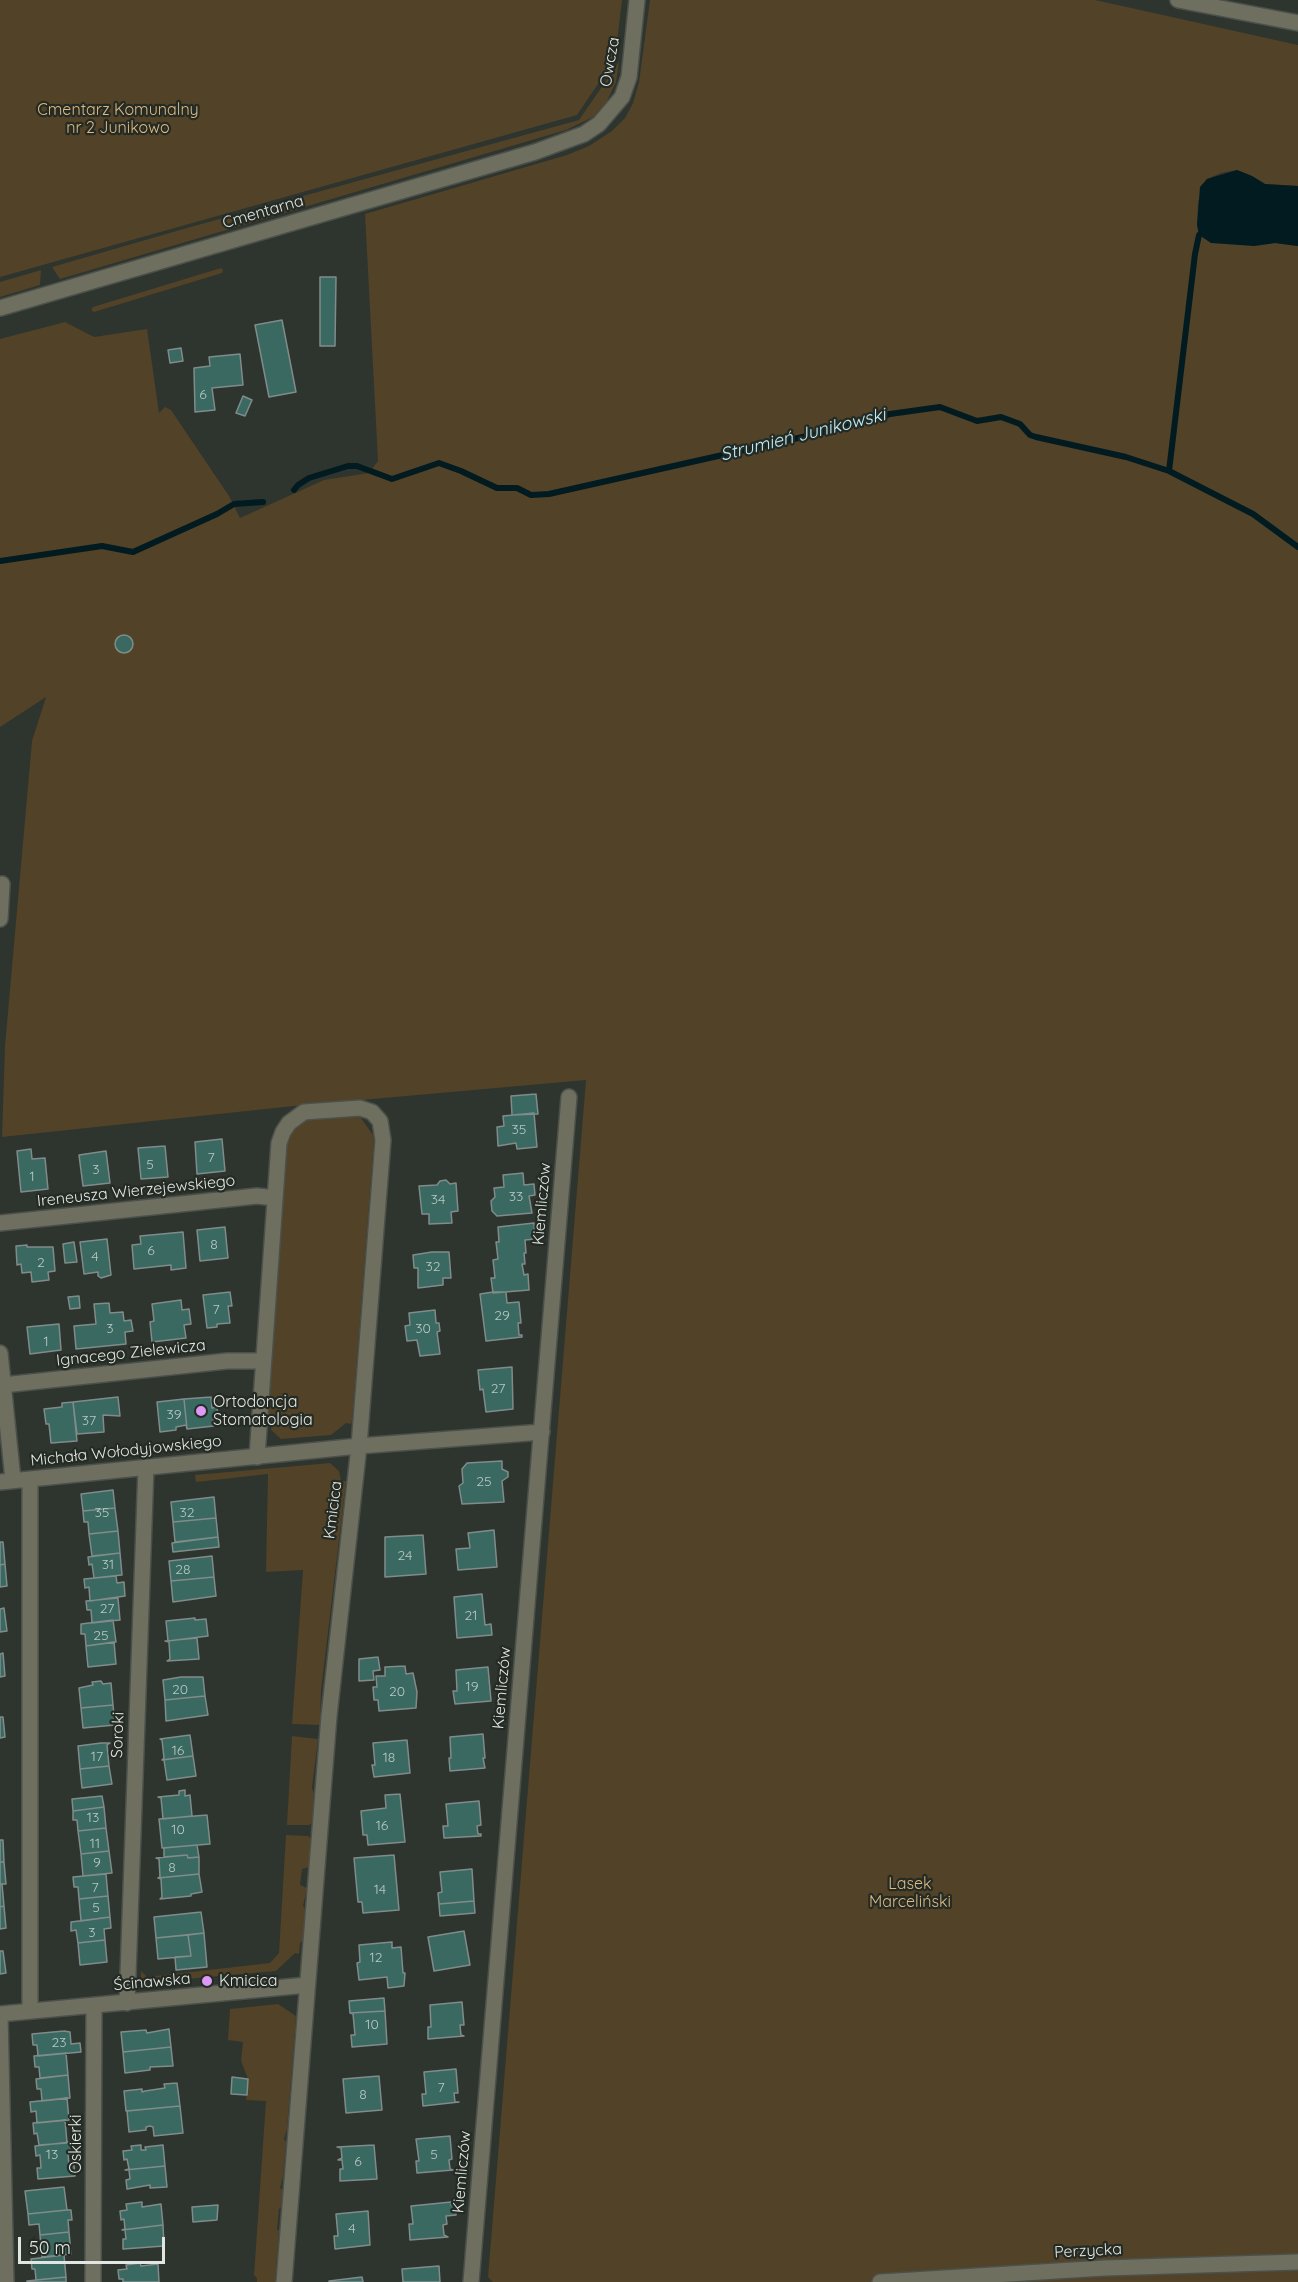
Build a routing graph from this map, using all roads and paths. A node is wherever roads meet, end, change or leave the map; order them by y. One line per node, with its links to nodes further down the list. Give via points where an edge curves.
1 (637, 0): 4 (street, Owcza, via 629,77 622,97 599,124 584,134)
2 (1178, 0): 3 (street)
3 (1298, 22)
4 (535, 152): 5 (street, Cmentarna)
5 (0, 308)
6 (2, 884): 7 (street)
7 (0, 920)
8 (569, 1097): 14 (street, Kiemliczów)
9 (275, 1198): 10 (street, Ireneusza Wierzejewskiego, via 257,1196); 12 (street); 15 (street, Kmicica, via 279,1143 296,1116 360,1108 372,1112 380,1121 383,1130)
10 (0, 1223)
11 (0, 1353): 13 (street)
12 (262, 1361): 13 (street, Ignacego Zielewicza, via 227,1361); 16 (street)
13 (3, 1385): 19 (street)
14 (542, 1432): 15 (street, Michała Wołodyjowskiego); 29 (street, Kiemliczów)
15 (358, 1446): 16 (street, Michała Wołodyjowskiego); 20 (street, Kmicica, via 331,1693)
16 (257, 1456): 17 (street, Michała Wołodyjowskiego)
17 (146, 1467): 18 (street, Michała Wołodyjowskiego); 21 (street, Soroki)
18 (30, 1479): 19 (street, Michała Wołodyjowskiego); 23 (street)
19 (7, 1481)
20 (307, 1985): 21 (street, Ścinawska); 28 (street, Kmicica)
21 (127, 2003): 22 (street, Ścinawska)
22 (94, 2006): 23 (street, Ścinawska); 27 (street, Oskierki)
23 (30, 2011): 24 (street, Ścinawska)
24 (0, 2014): 26 (street)
25 (1298, 2262): 30 (street, Perzycka, via 1105,2268)
26 (6, 2282)
27 (93, 2282)
28 (284, 2282)
29 (471, 2282)
30 (880, 2282)

